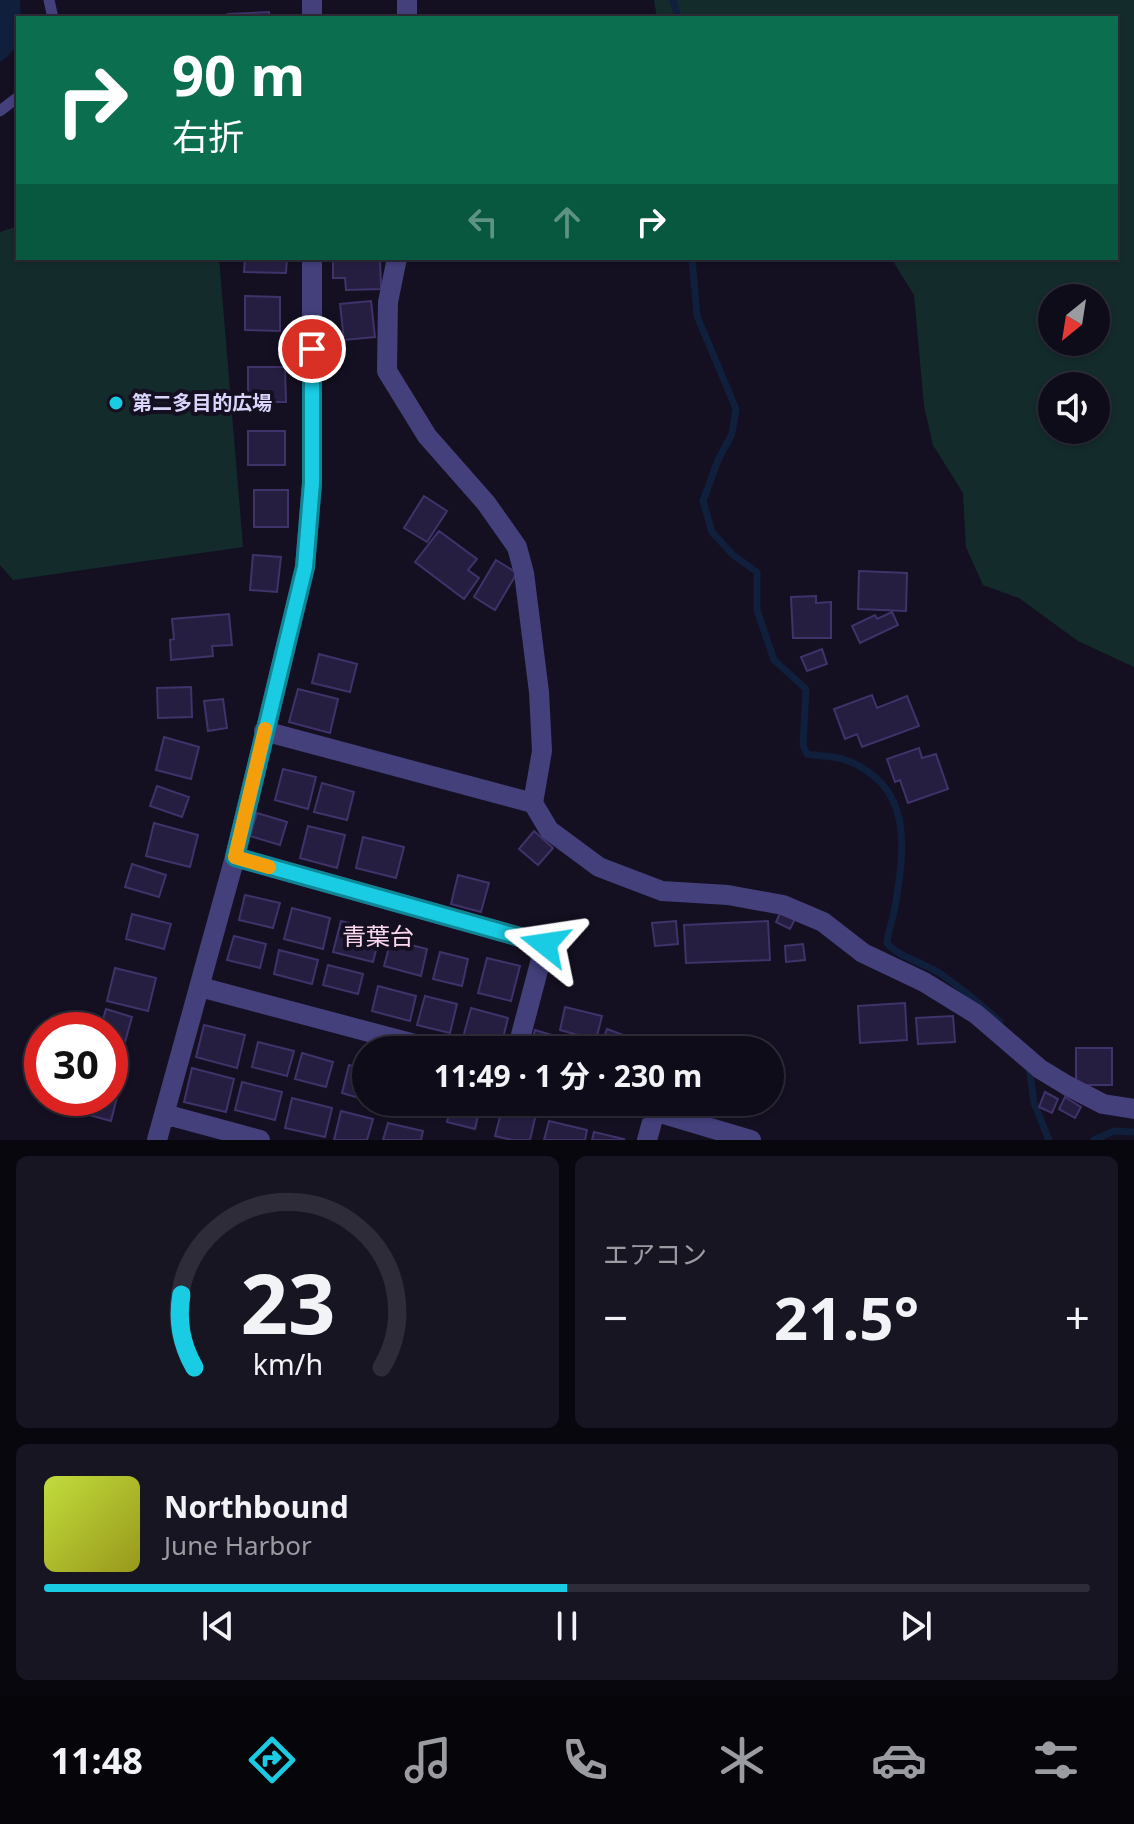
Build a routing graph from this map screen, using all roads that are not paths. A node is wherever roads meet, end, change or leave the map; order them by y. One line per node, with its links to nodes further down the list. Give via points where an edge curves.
1 (16, 99): 2 (lane)
2 (0, 111)
3 (312, 260): 5 (street, via 312,483 305,567)
4 (397, 260): 6 (street, via 388,302 387,371 427,436 517,547 524,573 542,751)
5 (264, 731): 6 (street); 7 (street)
6 (533, 803): 11 (street, via 549,830 599,867 662,891 783,905 823,922 863,953 976,1014 1068,1086 1103,1104)
7 (235, 857): 8 (street); 10 (street, via 545,944)
8 (200, 987): 9 (street); 12 (street)
9 (384, 1036)
10 (521, 1036)
11 (1134, 1109)
12 (164, 1114): 15 (street); 16 (street)
13 (654, 1116): 17 (street)
14 (672, 1116): 18 (street)
15 (157, 1140)
16 (260, 1140)
17 (647, 1140)
18 (751, 1140)

